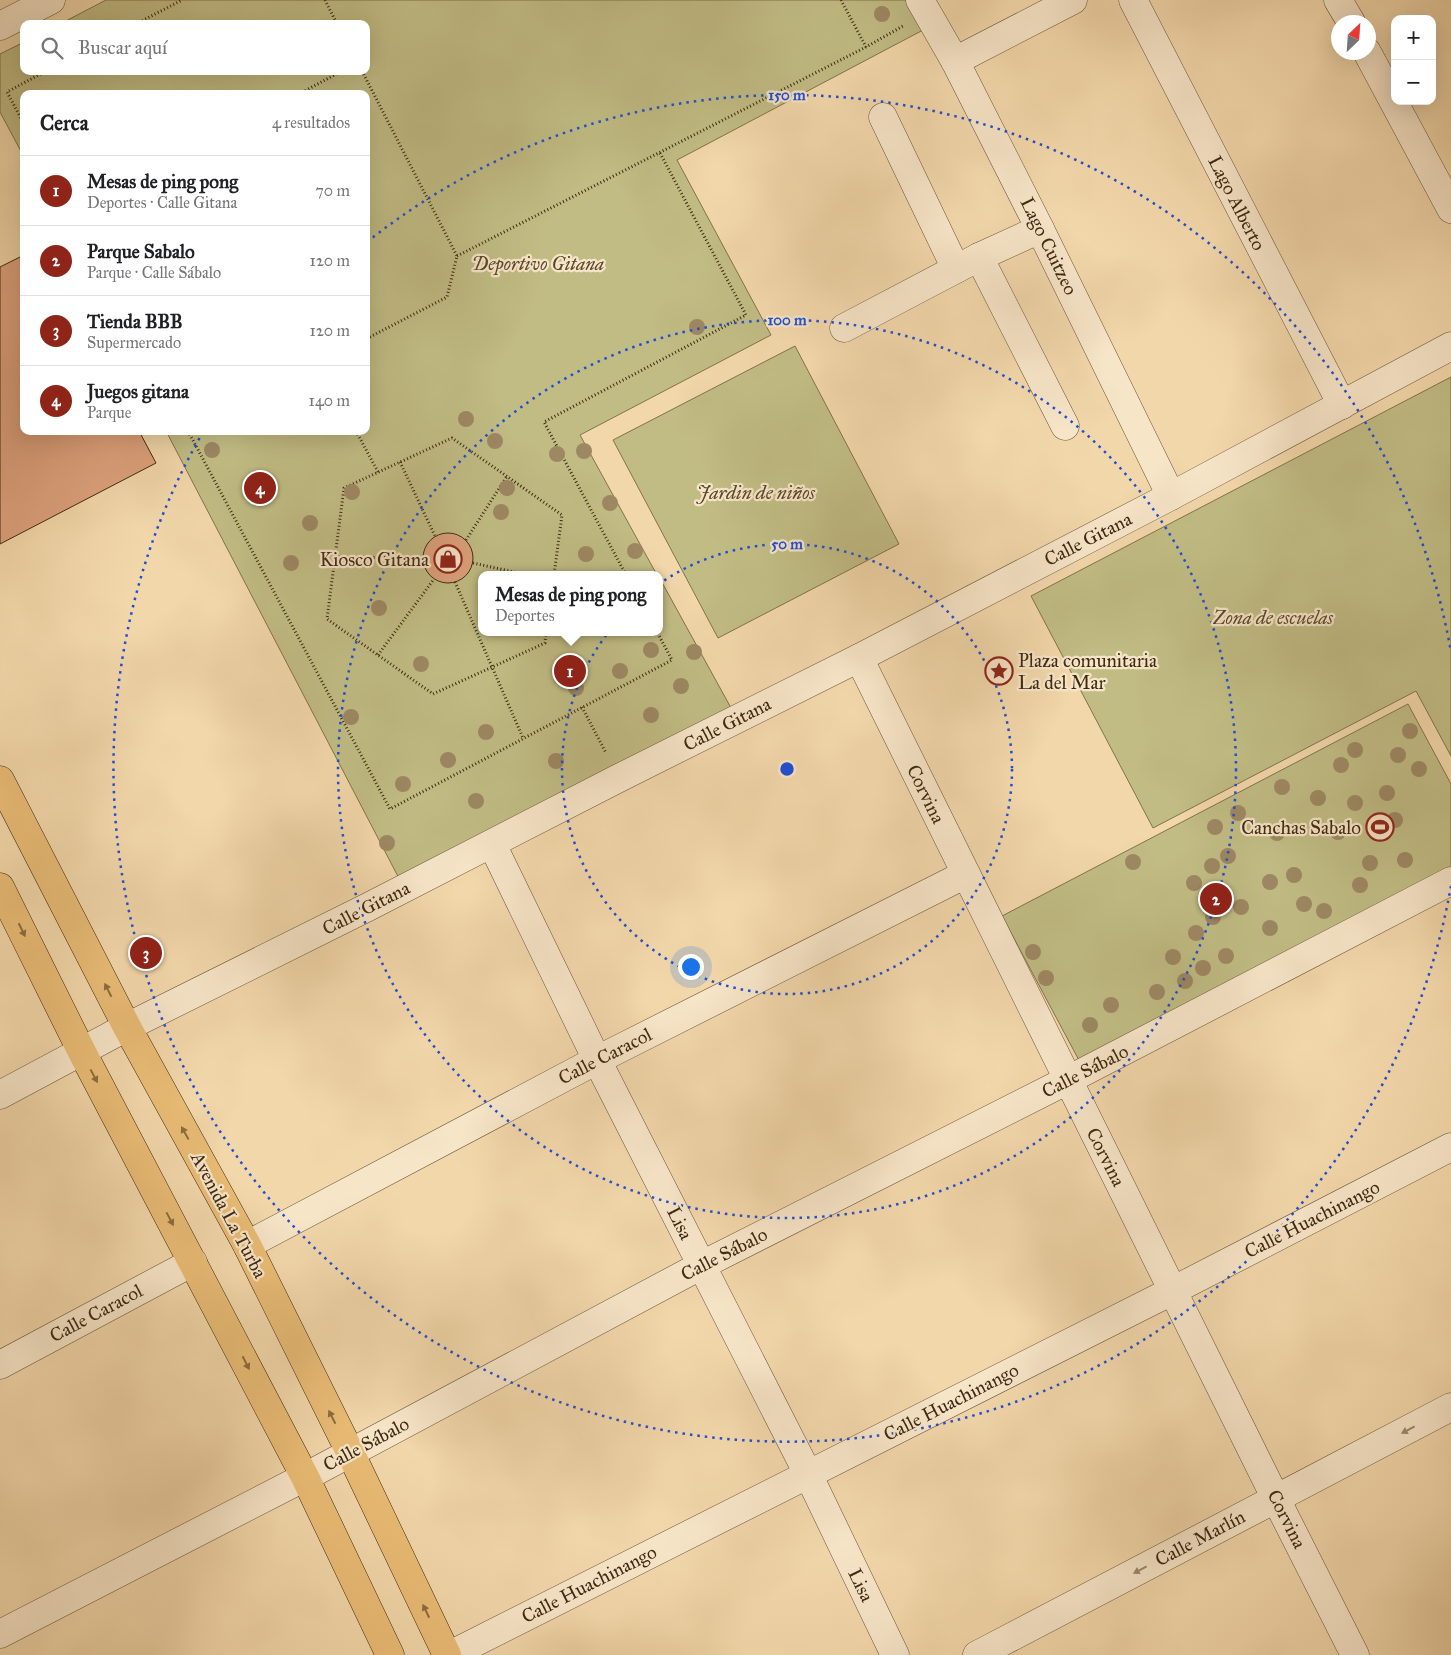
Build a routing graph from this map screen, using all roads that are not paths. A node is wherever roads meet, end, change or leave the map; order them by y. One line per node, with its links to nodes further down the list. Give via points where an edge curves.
1 (51, 0): 7 (street)
2 (1073, 0): 9 (street)
3 (1133, 0): 16 (street, Lago Alberto)
4 (1338, 0): 6 (street)
5 (923, 6): 9 (street, Lago Cuitzeo)
6 (1347, 15)
7 (0, 26)
8 (1371, 60): 11 (street)
9 (955, 61): 12 (street, Lago Cuitzeo)
10 (883, 117): 13 (street)
11 (1451, 209)
12 (1040, 229): 13 (street); 18 (street, Lago Cuitzeo)
13 (968, 263): 14 (street); 17 (street)
14 (844, 328)
15 (1451, 346): 16 (street, Calle Gitana)
16 (1342, 405): 18 (street, Calle Gitana)
17 (1064, 426)
18 (1171, 496): 19 (street, Calle Gitana)
19 (859, 658): 21 (street, Calle Gitana); 22 (street, Corvina)
20 (0, 780): 25 (main road, Avenida La Turba, one-way to 20)
21 (492, 844): 25 (street, Calle Gitana); 27 (street, Lisa)
22 (966, 874): 27 (street, Calle Caracol); 28 (street, Corvina)
23 (1451, 881): 28 (street, Calle Sábalo)
24 (0, 887): 26 (main road, one-way to 26)
25 (127, 1027): 26 (street, Calle Gitana); 31 (main road, Avenida La Turba, one-way to 25)
26 (82, 1052): 29 (street, Calle Gitana); 32 (main road, one-way to 32)
27 (596, 1060): 31 (street, Calle Caracol); 33 (street, Lisa)
28 (1068, 1080): 33 (street, Calle Sábalo); 34 (street, Corvina)
29 (0, 1095)
30 (1451, 1147): 34 (street, Calle Huachinango)
31 (247, 1245): 37 (main road, Avenida La Turba, one-way to 31)
32 (193, 1262): 35 (street, Calle Caracol); 39 (main road, one-way to 39)
33 (702, 1265): 37 (street, Calle Sábalo); 38 (street, Lisa)
34 (1174, 1290): 38 (street, Calle Huachinango); 40 (street, Corvina)
35 (0, 1365)
36 (1451, 1407): 40 (street, Calle Marlín, one-way to 40)
37 (350, 1452): 39 (street, Calle Sábalo); 43 (main road, Avenida La Turba, one-way to 37)
38 (808, 1474): 43 (street, Calle Huachinango); 44 (street, Lisa)
39 (305, 1477): 41 (street, Calle Sábalo); 42 (main road)
40 (1276, 1499): 45 (street, Calle Marlín, one-way to 45); 46 (street, Corvina)
41 (0, 1634)
42 (390, 1655)
43 (448, 1655)
44 (895, 1655)
45 (977, 1655)
46 (1355, 1655)

